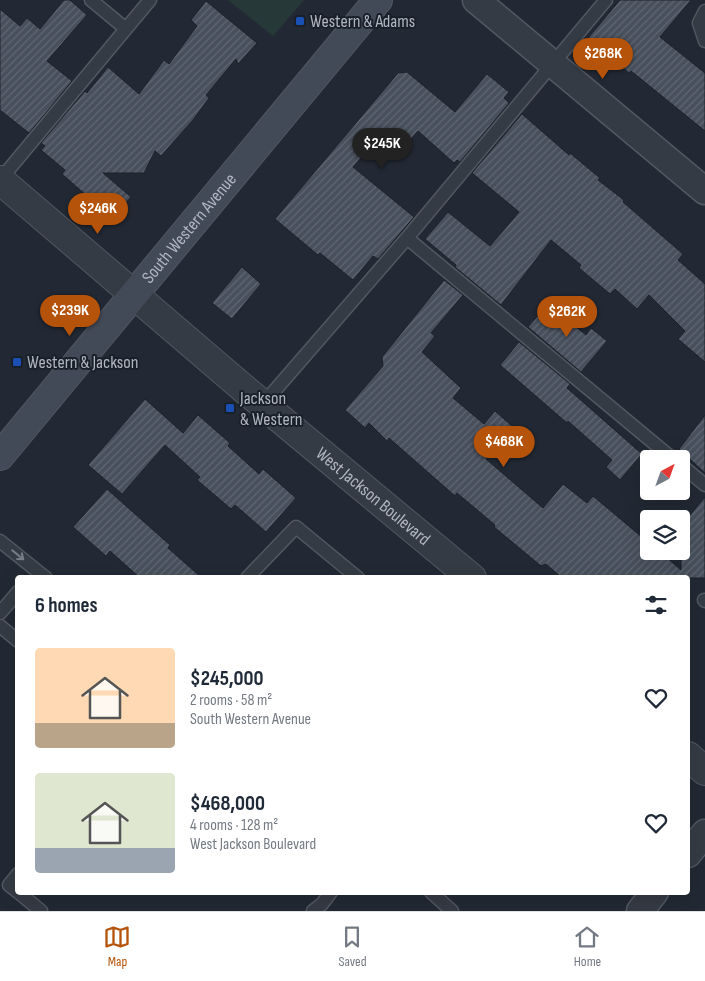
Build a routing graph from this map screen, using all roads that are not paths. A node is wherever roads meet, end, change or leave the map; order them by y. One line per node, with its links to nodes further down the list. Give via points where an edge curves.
1 (91, 0): 7 (lane)
2 (150, 0): 7 (lane)
3 (378, 0): 13 (main road, South Western Avenue)
4 (476, 0): 9 (street)
5 (606, 0): 9 (lane)
6 (705, 11): 8 (lane, via 699,23)
7 (126, 29): 10 (lane)
8 (705, 41)
9 (552, 63): 11 (street); 12 (lane)
10 (0, 180): 13 (street, West Jackson Boulevard)
11 (702, 183)
12 (407, 238): 14 (lane); 15 (lane)
13 (134, 293): 14 (street, West Jackson Boulevard); 16 (main road, South Western Avenue)
14 (263, 404): 23 (street, West Jackson Boulevard)
15 (662, 450)
16 (0, 456)
17 (690, 472): 18 (lane)
18 (705, 485)
19 (0, 541): 20 (lane, one-way to 20)
20 (37, 575)
21 (250, 575): 22 (lane, via 296,527)
22 (354, 575)
23 (468, 575)
24 (15, 596): 25 (lane)
25 (0, 614)
26 (0, 626): 27 (lane)
27 (15, 638)
28 (690, 758): 29 (street)
29 (705, 771)
30 (705, 833): 31 (street)
31 (690, 852)
32 (15, 877): 33 (lane, via 9,884)
33 (15, 889)
34 (22, 895): 39 (lane)
35 (329, 895): 38 (lane)
36 (433, 895): 40 (lane)
37 (653, 895): 41 (street)
38 (322, 909)
39 (41, 911)
40 (452, 911)
41 (640, 911)

